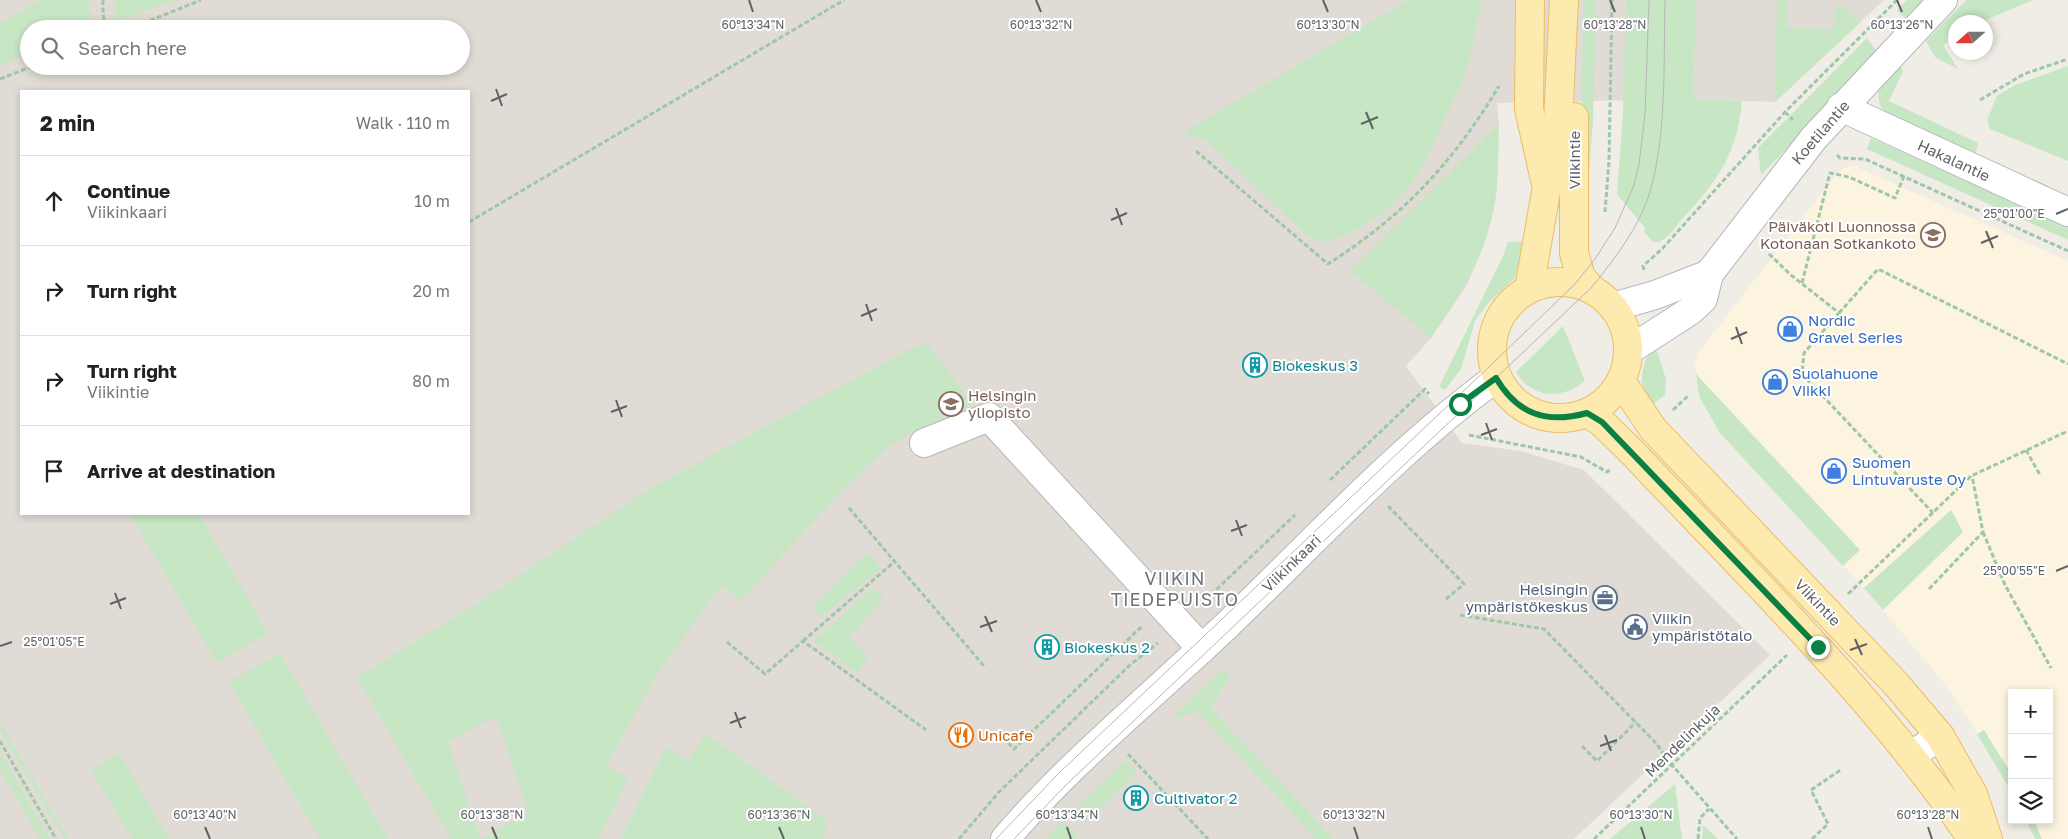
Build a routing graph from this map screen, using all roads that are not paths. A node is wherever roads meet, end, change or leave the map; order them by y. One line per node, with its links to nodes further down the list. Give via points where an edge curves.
1 (1530, 0): 6 (main road, Viikintie, via 1529,110)
2 (1564, 0): 4 (main road, Viikintie)
3 (1943, 0): 5 (street, Koetilantie)
4 (1564, 28): 6 (main road, Viikintie, via 1557,142); 9 (main road, Viikintie, via 1574,78 1574,253 1581,276)
5 (1841, 107): 7 (street, Hakalantie); 8 (street, Koetilantie, via 1805,148)
6 (1547, 186): 10 (main road, Viikintie)
7 (2068, 212)
8 (1709, 274): 11 (street); 12 (street, Koetilantie, via 1703,299)
9 (1591, 288): 10 (main road, via 1559,282); 11 (main road)
10 (1529, 289): 13 (main road, via 1513,300 1493,333 1491,353)
11 (1613, 307): 12 (main road, via 1625,328)
12 (1628, 351): 14 (main road)
13 (1496, 378): 15 (main road, via 1511,398 1527,411 1547,418 1567,419); 17 (street, Viikinkaari, via 1447,415 1392,465)
14 (1621, 381): 15 (main road, via 1607,400); 18 (main road, Viikintie, via 1653,429 1896,684)
15 (1587, 413): 19 (main road, via 1602,422 1630,450 1818,647)
16 (924, 443): 17 (street, via 989,417 1173,630)
17 (1202, 649): 20 (street, Viikinkaari, via 1141,703)
18 (1940, 736): 19 (street); 22 (main road, Viikintie, via 1973,794)
19 (1912, 755): 21 (main road)
20 (1005, 839)
21 (1972, 839)
22 (1988, 839)

